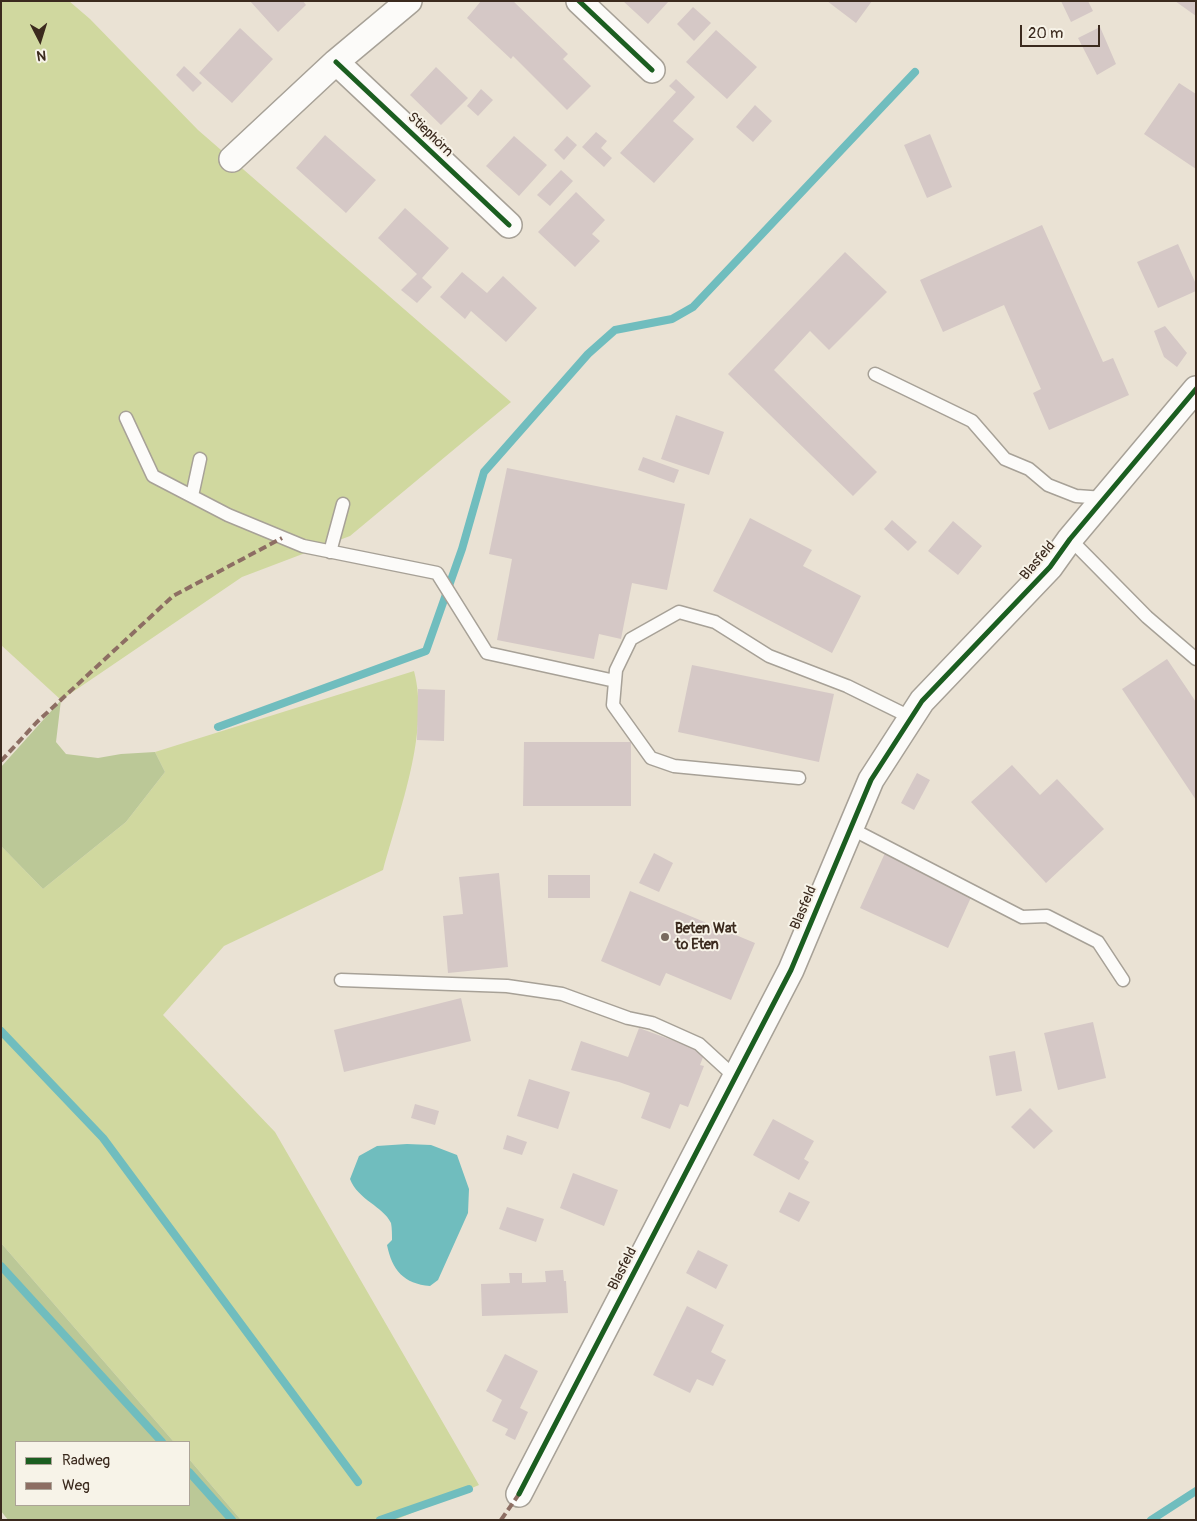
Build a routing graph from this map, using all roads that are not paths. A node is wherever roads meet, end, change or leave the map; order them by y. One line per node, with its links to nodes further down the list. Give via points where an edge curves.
1 (408, 1): 3 (street)
2 (579, 1): 4 (street)
3 (336, 62): 5 (street); 6 (street, Stiephörn)
4 (652, 70)
5 (232, 159)
6 (509, 225)
7 (875, 374): 12 (lane, via 972,421 1005,458 1029,470 1048,485 1076,496)
8 (1196, 389): 12 (street, Blasfeld)
9 (126, 418): 11 (lane, via 153,476)
10 (200, 459): 11 (lane)
11 (192, 496): 15 (lane, via 228,515 303,546)
12 (1104, 498): 14 (street, Blasfeld)
13 (343, 504): 15 (lane)
14 (1070, 539): 16 (lane, via 1147,617); 18 (street, Blasfeld, via 1050,567 922,701)
15 (330, 552): 17 (lane, via 437,573 487,653)
16 (1196, 658)
17 (615, 681): 18 (lane, via 616,670 631,639 678,612 715,622 769,656 847,686); 19 (lane, via 613,705 651,758 674,766)
18 (912, 718): 20 (street, Blasfeld, via 870,780)
19 (799, 778)
20 (850, 828): 22 (lane, via 1022,917 1047,916 1077,930 1098,942); 23 (street, Blasfeld, via 791,970)
21 (341, 980): 23 (lane, via 507,986 562,994 628,1018 652,1023 699,1044)
22 (1124, 980)
23 (735, 1077): 24 (street, Blasfeld)
24 (519, 1494)

